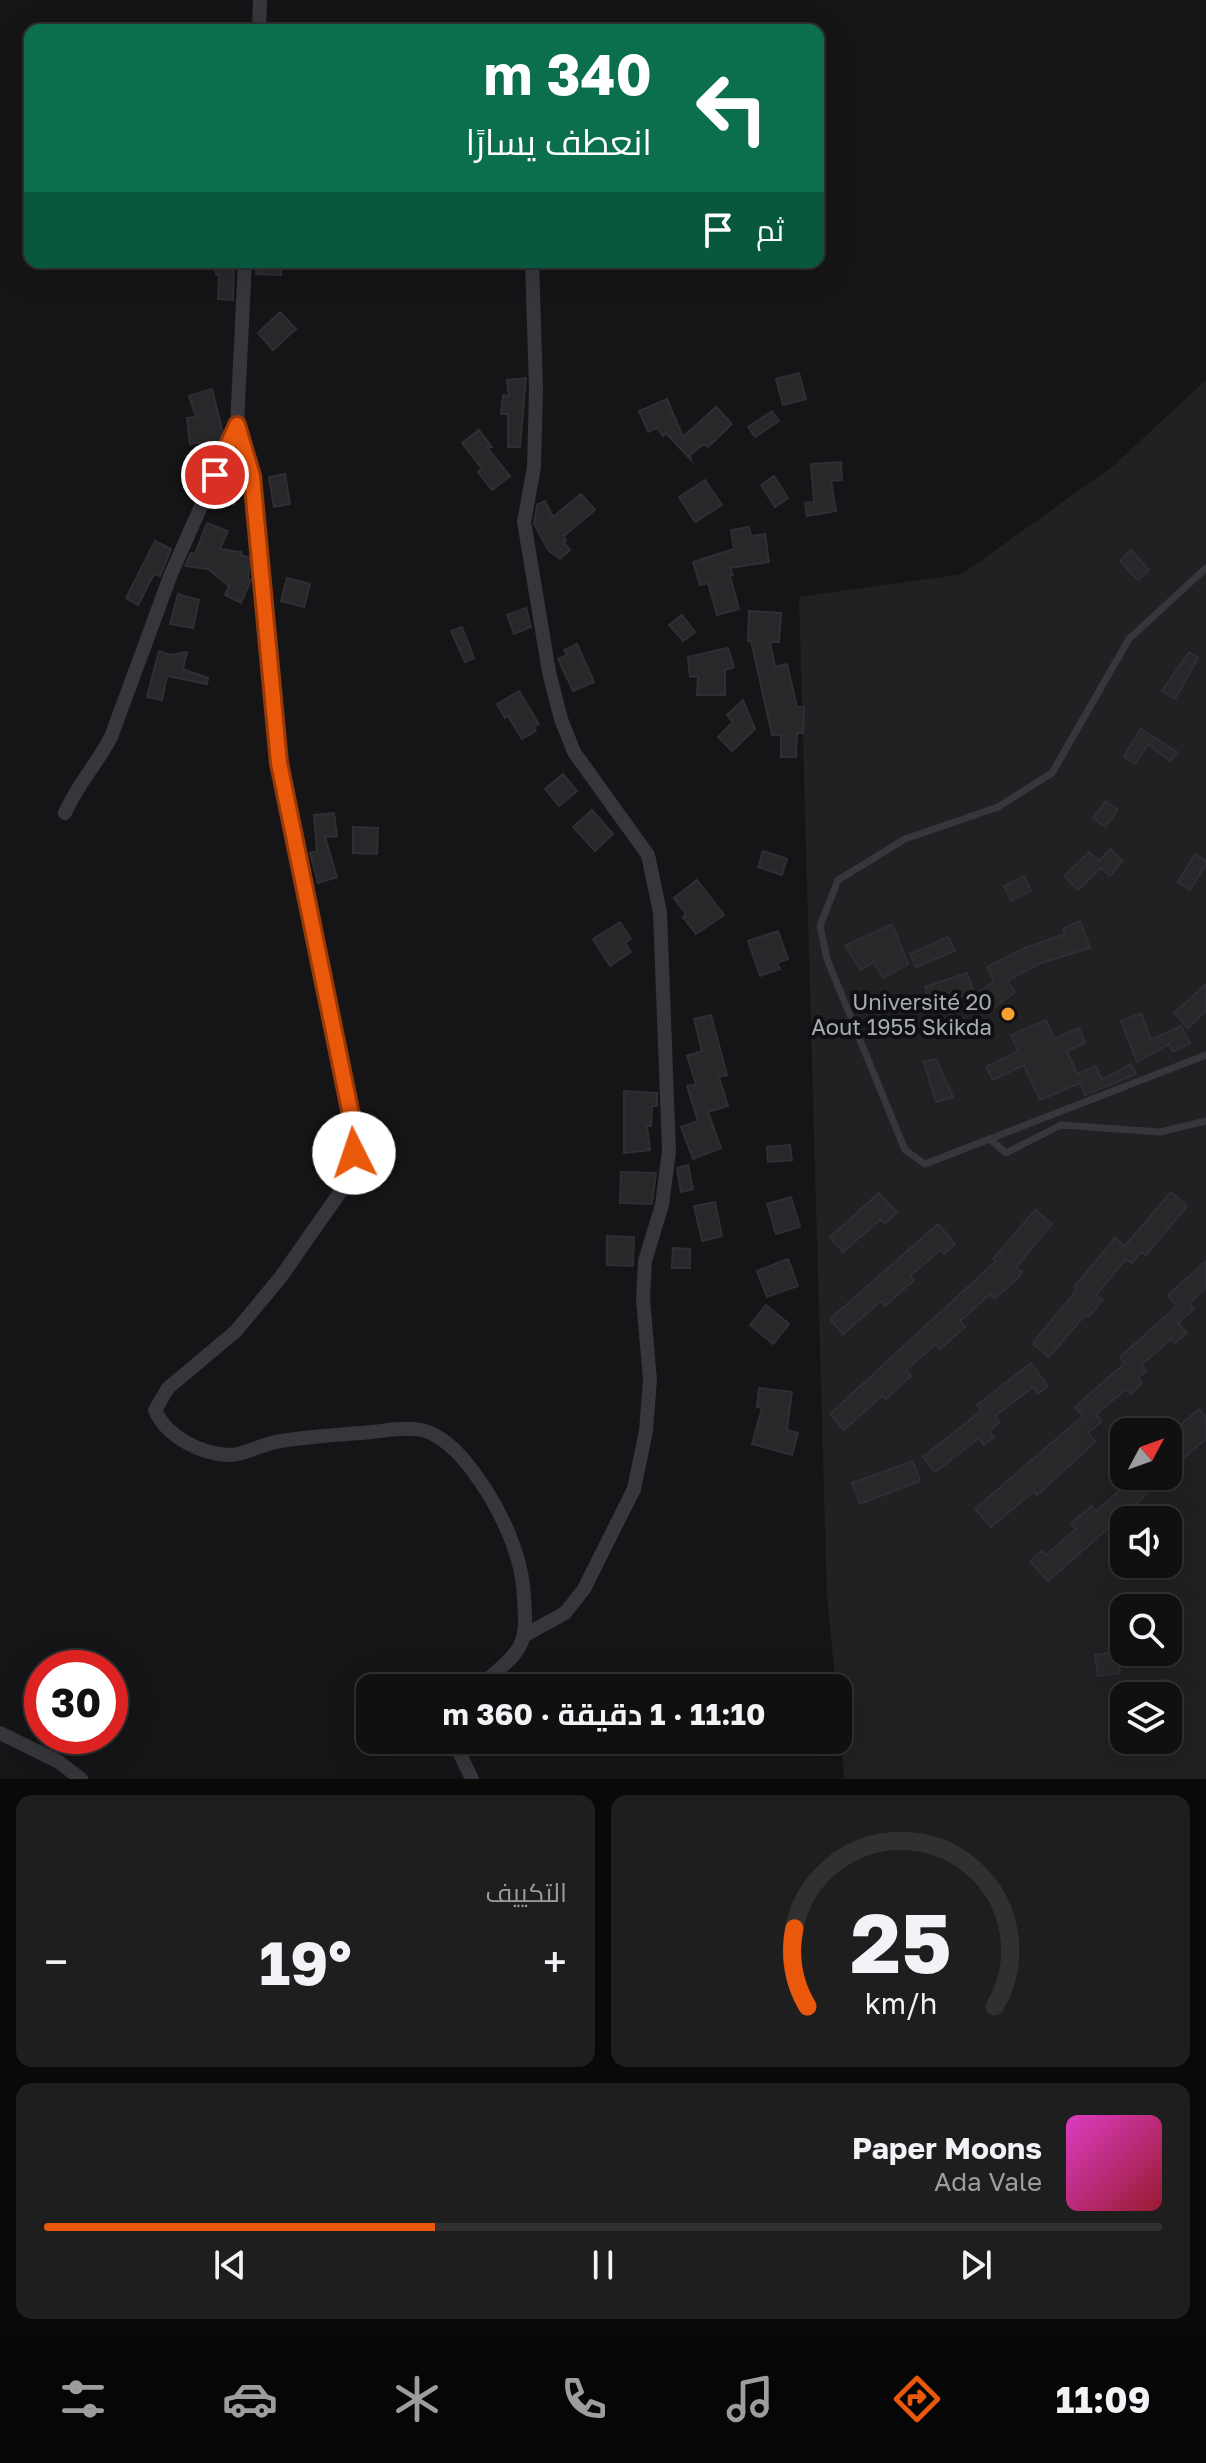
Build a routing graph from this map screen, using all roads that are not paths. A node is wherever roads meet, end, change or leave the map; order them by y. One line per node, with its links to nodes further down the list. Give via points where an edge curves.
1 (260, 0): 2 (street)
2 (259, 24)
3 (245, 268): 5 (street)
4 (532, 268): 11 (street, via 534,467 524,522 561,719 574,752 648,855 660,912 669,1151 662,1205 645,1261 650,1380 634,1489 584,1589 565,1613)
5 (237, 425): 7 (street, via 171,574 111,737); 11 (street, via 252,476 279,763 350,1110 354,1153 341,1191 280,1278 236,1331 168,1388 155,1410 161,1424 180,1439 230,1455 274,1442 398,1429 430,1432 472,1468 498,1509 522,1575)
6 (1206, 568): 10 (lane, via 1129,639 1052,773 998,807 905,839 838,880 820,926 827,959 905,1150 925,1164)
7 (65, 813)
8 (1206, 1055): 10 (lane)
9 (1206, 1121): 10 (lane, via 1160,1132 1061,1125 1006,1153)
10 (990, 1139)
11 (527, 1634): 12 (street, via 516,1654)
12 (494, 1674)
13 (0, 1733): 15 (street)
14 (461, 1754): 16 (street)
15 (81, 1779)
16 (472, 1779)

